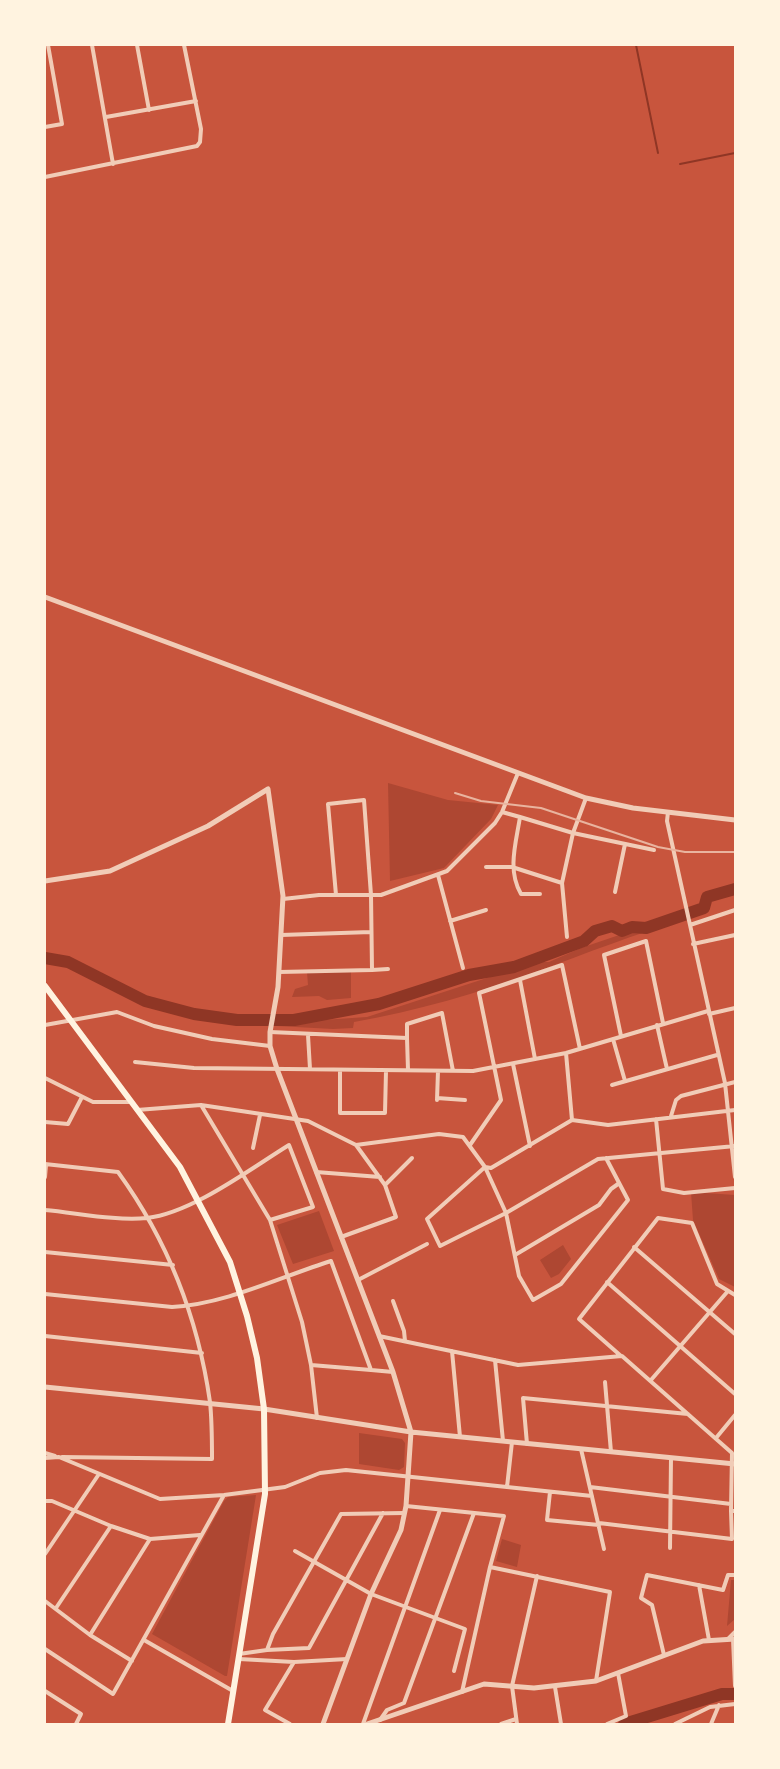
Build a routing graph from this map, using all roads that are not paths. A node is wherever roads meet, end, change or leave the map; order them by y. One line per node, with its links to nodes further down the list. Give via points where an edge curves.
1 (48, 45): 8 (street, via 62,124)
2 (92, 45): 7 (street)
3 (136, 45): 6 (street)
4 (184, 45): 5 (street)
5 (196, 101): 6 (street); 9 (street, via 201,136 197,146)
6 (149, 110): 7 (street)
7 (106, 117): 9 (street)
8 (45, 127)
9 (113, 164): 10 (street)
10 (45, 177)
11 (45, 597): 12 (street)
12 (518, 773): 13 (street); 14 (street)
13 (586, 798): 15 (street); 18 (street)
14 (502, 812): 16 (street); 23 (street, via 447,871)
15 (668, 812): 17 (street); 34 (street, via 667,821)
16 (520, 817): 18 (street); 22 (street)
17 (735, 820)
18 (573, 833): 19 (street); 25 (street)
19 (625, 844): 20 (street); 26 (street)
20 (654, 850)
21 (486, 867): 22 (street)
22 (512, 867): 25 (street); 27 (street, via 521,894)
23 (438, 875): 29 (street, via 381,895); 33 (street)
24 (45, 880): 30 (street, via 110,870 208,826 268,789)
25 (562, 883): 38 (street)
26 (615, 892)
27 (540, 894)
28 (336, 895): 29 (street); 29 (street, via 328,804 364,800); 30 (street)
29 (371, 895): 35 (street)
30 (283, 899): 36 (street)
31 (486, 910): 33 (street)
32 (735, 910): 34 (street)
33 (450, 921): 41 (street)
34 (689, 922): 39 (street)
35 (371, 932): 36 (street); 42 (street)
36 (281, 935): 43 (street)
37 (735, 935): 39 (street)
38 (567, 937)
39 (694, 944): 47 (street)
40 (388, 968): 42 (street)
41 (464, 968)
42 (372, 970): 43 (street)
43 (279, 972): 51 (street)
44 (520, 980): 57 (street, via 562,965); 60 (street); 63 (street, via 479,993)
45 (45, 986): 79 (main road)
46 (735, 1008): 47 (street)
47 (708, 1012): 48 (street); 59 (street)
48 (663, 1023): 50 (street); 53 (street, via 646,941 604,955)
49 (45, 1025): 56 (street, via 117,1012 154,1026 212,1039)
50 (657, 1025): 53 (street); 66 (street)
51 (270, 1029): 52 (street); 56 (street)
52 (308, 1035): 54 (street); 64 (street)
53 (621, 1036): 55 (street)
54 (407, 1038): 68 (street); 71 (street, via 406,1024 442,1013)
55 (613, 1039): 57 (street); 73 (street)
56 (270, 1046): 65 (street)
57 (580, 1049): 58 (street)
58 (566, 1053): 60 (street); 87 (street)
59 (718, 1055): 66 (street); 75 (street)
60 (535, 1059): 62 (street)
61 (135, 1062): 65 (street, via 194,1068)
62 (513, 1064): 63 (street); 92 (street)
63 (496, 1067): 71 (street); 91 (street, via 501,1100)
64 (310, 1068): 65 (street); 67 (street)
65 (277, 1069): 86 (street)
66 (667, 1069): 73 (street)
67 (340, 1070): 69 (street); 69 (street, via 340,1113 385,1114)
68 (408, 1070): 69 (street); 70 (street)
69 (386, 1071)
70 (438, 1071): 71 (street); 78 (street, via 437,1099)
71 (453, 1071)
72 (45, 1078): 77 (street)
73 (625, 1081): 76 (street)
74 (735, 1082): 75 (street)
75 (725, 1083): 83 (street); 85 (street, via 681,1096)
76 (612, 1085)
77 (82, 1097): 79 (street, via 93,1102); 89 (street, via 68,1124)
78 (465, 1100)
79 (130, 1102): 81 (main road)
80 (201, 1105): 81 (street); 84 (street); 101 (street)
81 (137, 1110): 108 (main road, via 180,1167)
82 (735, 1110): 83 (street)
83 (728, 1111): 85 (street); 93 (street)
84 (260, 1115): 86 (street); 94 (street)
85 (670, 1116): 88 (street)
86 (298, 1120): 90 (street, via 308,1121); 100 (street)
87 (572, 1120): 88 (street, via 608,1124); 92 (street)
88 (656, 1120): 95 (street)
89 (45, 1122)
90 (356, 1145): 91 (street, via 440,1134 463,1137); 103 (street)
91 (470, 1145): 99 (street)
92 (530, 1146): 99 (street, via 491,1168)
93 (734, 1146): 95 (street); 104 (street)
94 (253, 1148)
95 (659, 1153): 97 (street); 107 (street, via 663,1189 684,1193)
96 (412, 1158): 106 (street)
97 (606, 1158): 105 (street); 110 (street, via 598,1159)
98 (46, 1164): 102 (street); 111 (street, via 118,1172)
99 (485, 1167): 110 (street); 110 (street, via 427,1219 440,1246)
100 (316, 1172): 103 (street); 113 (street)
101 (244, 1173): 108 (street); 112 (street); 112 (street, via 289,1145 313,1207)
102 (45, 1177)
103 (380, 1177): 106 (street)
104 (735, 1177)
105 (618, 1184): 117 (street, via 599,1205); 117 (street, via 628,1200 561,1284 533,1300 519,1276)
106 (385, 1185): 113 (street, via 396,1217)
107 (735, 1188)
108 (198, 1200): 111 (street); 123 (main road, via 230,1262)
109 (45, 1210): 111 (street)
110 (506, 1213): 117 (street)
111 (149, 1218): 118 (street)
112 (270, 1220): 119 (street)
113 (341, 1237): 120 (street)
114 (427, 1244): 120 (street)
115 (634, 1247): 121 (street); 122 (street, via 658,1218 692,1223 717,1284); 128 (street)
116 (45, 1252): 118 (street)
117 (515, 1255)
118 (173, 1265): 127 (street)
119 (288, 1274): 123 (street); 138 (street); 139 (street, via 331,1261)
120 (358, 1280): 131 (street)
121 (607, 1282): 133 (street); 136 (street, via 579,1319)
122 (728, 1291): 125 (street); 128 (street)
123 (239, 1292): 127 (street); 147 (main road, via 257,1358)
124 (45, 1294): 127 (street)
125 (735, 1295)
126 (393, 1301): 132 (street)
127 (189, 1306): 135 (street)
128 (709, 1312): 129 (street); 133 (street)
129 (735, 1334)
130 (45, 1336): 135 (street)
131 (379, 1336): 132 (street); 140 (street)
132 (406, 1341): 134 (street)
133 (680, 1348): 141 (street); 144 (street)
134 (452, 1351): 137 (street); 152 (street)
135 (202, 1353): 145 (street)
136 (622, 1356): 137 (street, via 518,1364); 141 (street)
137 (495, 1360): 154 (street)
138 (311, 1364): 139 (street); 150 (street)
139 (371, 1370): 140 (street)
140 (393, 1372): 151 (street)
141 (651, 1380): 148 (street)
142 (605, 1382): 146 (street)
143 (45, 1387): 145 (street)
144 (735, 1394)
145 (210, 1404): 147 (street); 160 (street, via 212,1459)
146 (608, 1406): 148 (street); 156 (street, via 523,1398); 158 (street)
147 (264, 1409): 150 (street); 209 (main road, via 265,1494)
148 (688, 1414): 153 (street)
149 (735, 1415): 153 (street)
150 (317, 1418): 151 (street)
151 (412, 1432): 152 (street); 165 (street)
152 (460, 1437): 154 (street)
153 (716, 1438): 163 (street, via 732,1453)
154 (503, 1441): 155 (street)
155 (512, 1442): 156 (street); 167 (street)
156 (527, 1444): 157 (street)
157 (581, 1449): 158 (street); 166 (street)
158 (611, 1452): 162 (street)
159 (45, 1453): 160 (street)
160 (58, 1457): 161 (street); 164 (street)
161 (45, 1458)
162 (671, 1458): 163 (street); 171 (street)
163 (733, 1464): 173 (street)
164 (99, 1474): 169 (street, via 160,1499); 175 (street)
165 (409, 1477): 167 (street); 169 (street, via 338,1470 284,1487); 174 (street)
166 (590, 1487): 170 (street); 171 (street)
167 (507, 1488): 168 (street)
168 (550, 1492): 170 (street); 181 (street, via 547,1520)
169 (224, 1495): 184 (street)
170 (592, 1496): 181 (street)
171 (671, 1496): 173 (street); 183 (street)
172 (45, 1501): 175 (street)
173 (731, 1504): 177 (street)
174 (406, 1506): 176 (street); 179 (street)
175 (75, 1510): 182 (street); 189 (street)
176 (440, 1510): 180 (street); 199 (street)
177 (733, 1511): 183 (street, via 732,1538)
178 (383, 1513): 179 (street); 190 (street, via 341,1514); 194 (street)
179 (404, 1513): 196 (street, via 401,1530)
180 (474, 1513): 191 (street, via 504,1516); 200 (street)
181 (599, 1524): 183 (street); 187 (street)
182 (111, 1526): 185 (street); 198 (street)
183 (670, 1532): 186 (street)
184 (200, 1535): 185 (street); 204 (street)
185 (150, 1539): 202 (street)
186 (670, 1548)
187 (604, 1549)
188 (295, 1551): 190 (street)
189 (45, 1554)
190 (315, 1562): 194 (street); 207 (street)
191 (490, 1567): 193 (street); 222 (street)
192 (735, 1575): 195 (street, via 728,1575 723,1590)
193 (537, 1576): 216 (street, via 610,1592); 217 (street)
194 (346, 1580): 196 (street); 207 (street, via 309,1648)
195 (699, 1585): 205 (street); 208 (street, via 647,1575 641,1598 652,1605)
196 (371, 1594): 199 (street); 210 (street)
197 (45, 1601): 198 (street)
198 (56, 1608): 202 (street)
199 (404, 1608): 200 (street); 231 (street)
200 (436, 1620): 213 (street, via 465,1630); 226 (street, via 404,1703 387,1710)
201 (735, 1632): 203 (street)
202 (90, 1635): 211 (street)
203 (732, 1639): 205 (street); 215 (street)
204 (144, 1640): 211 (street); 220 (street)
205 (709, 1640): 208 (street)
206 (45, 1649): 211 (street, via 113,1694)
207 (267, 1650): 209 (street)
208 (664, 1655): 214 (street)
209 (239, 1656): 212 (street); 220 (main road)
210 (347, 1659): 212 (street); 230 (street)
211 (132, 1661)
212 (294, 1662): 229 (street, via 265,1710)
213 (454, 1671)
214 (618, 1672): 216 (street); 236 (street, via 626,1716)
215 (735, 1676): 218 (street)
216 (596, 1681): 219 (street)
217 (512, 1686): 219 (street); 222 (street, via 484,1684); 225 (street)
218 (735, 1686)
219 (555, 1688): 235 (street)
220 (233, 1690): 228 (main road)
221 (45, 1691): 227 (street, via 81,1714)
222 (462, 1692): 226 (street)
223 (735, 1704): 224 (street)
224 (719, 1705): 237 (street); 238 (street)
225 (516, 1719): 233 (street); 234 (street)
226 (380, 1720): 232 (street)
227 (76, 1724)
228 (228, 1724)
229 (290, 1724)
230 (323, 1724)
231 (362, 1724)
232 (367, 1724)
233 (501, 1724)
234 (517, 1724)
235 (561, 1724)
236 (607, 1724)
237 (675, 1724)
238 (711, 1724)

